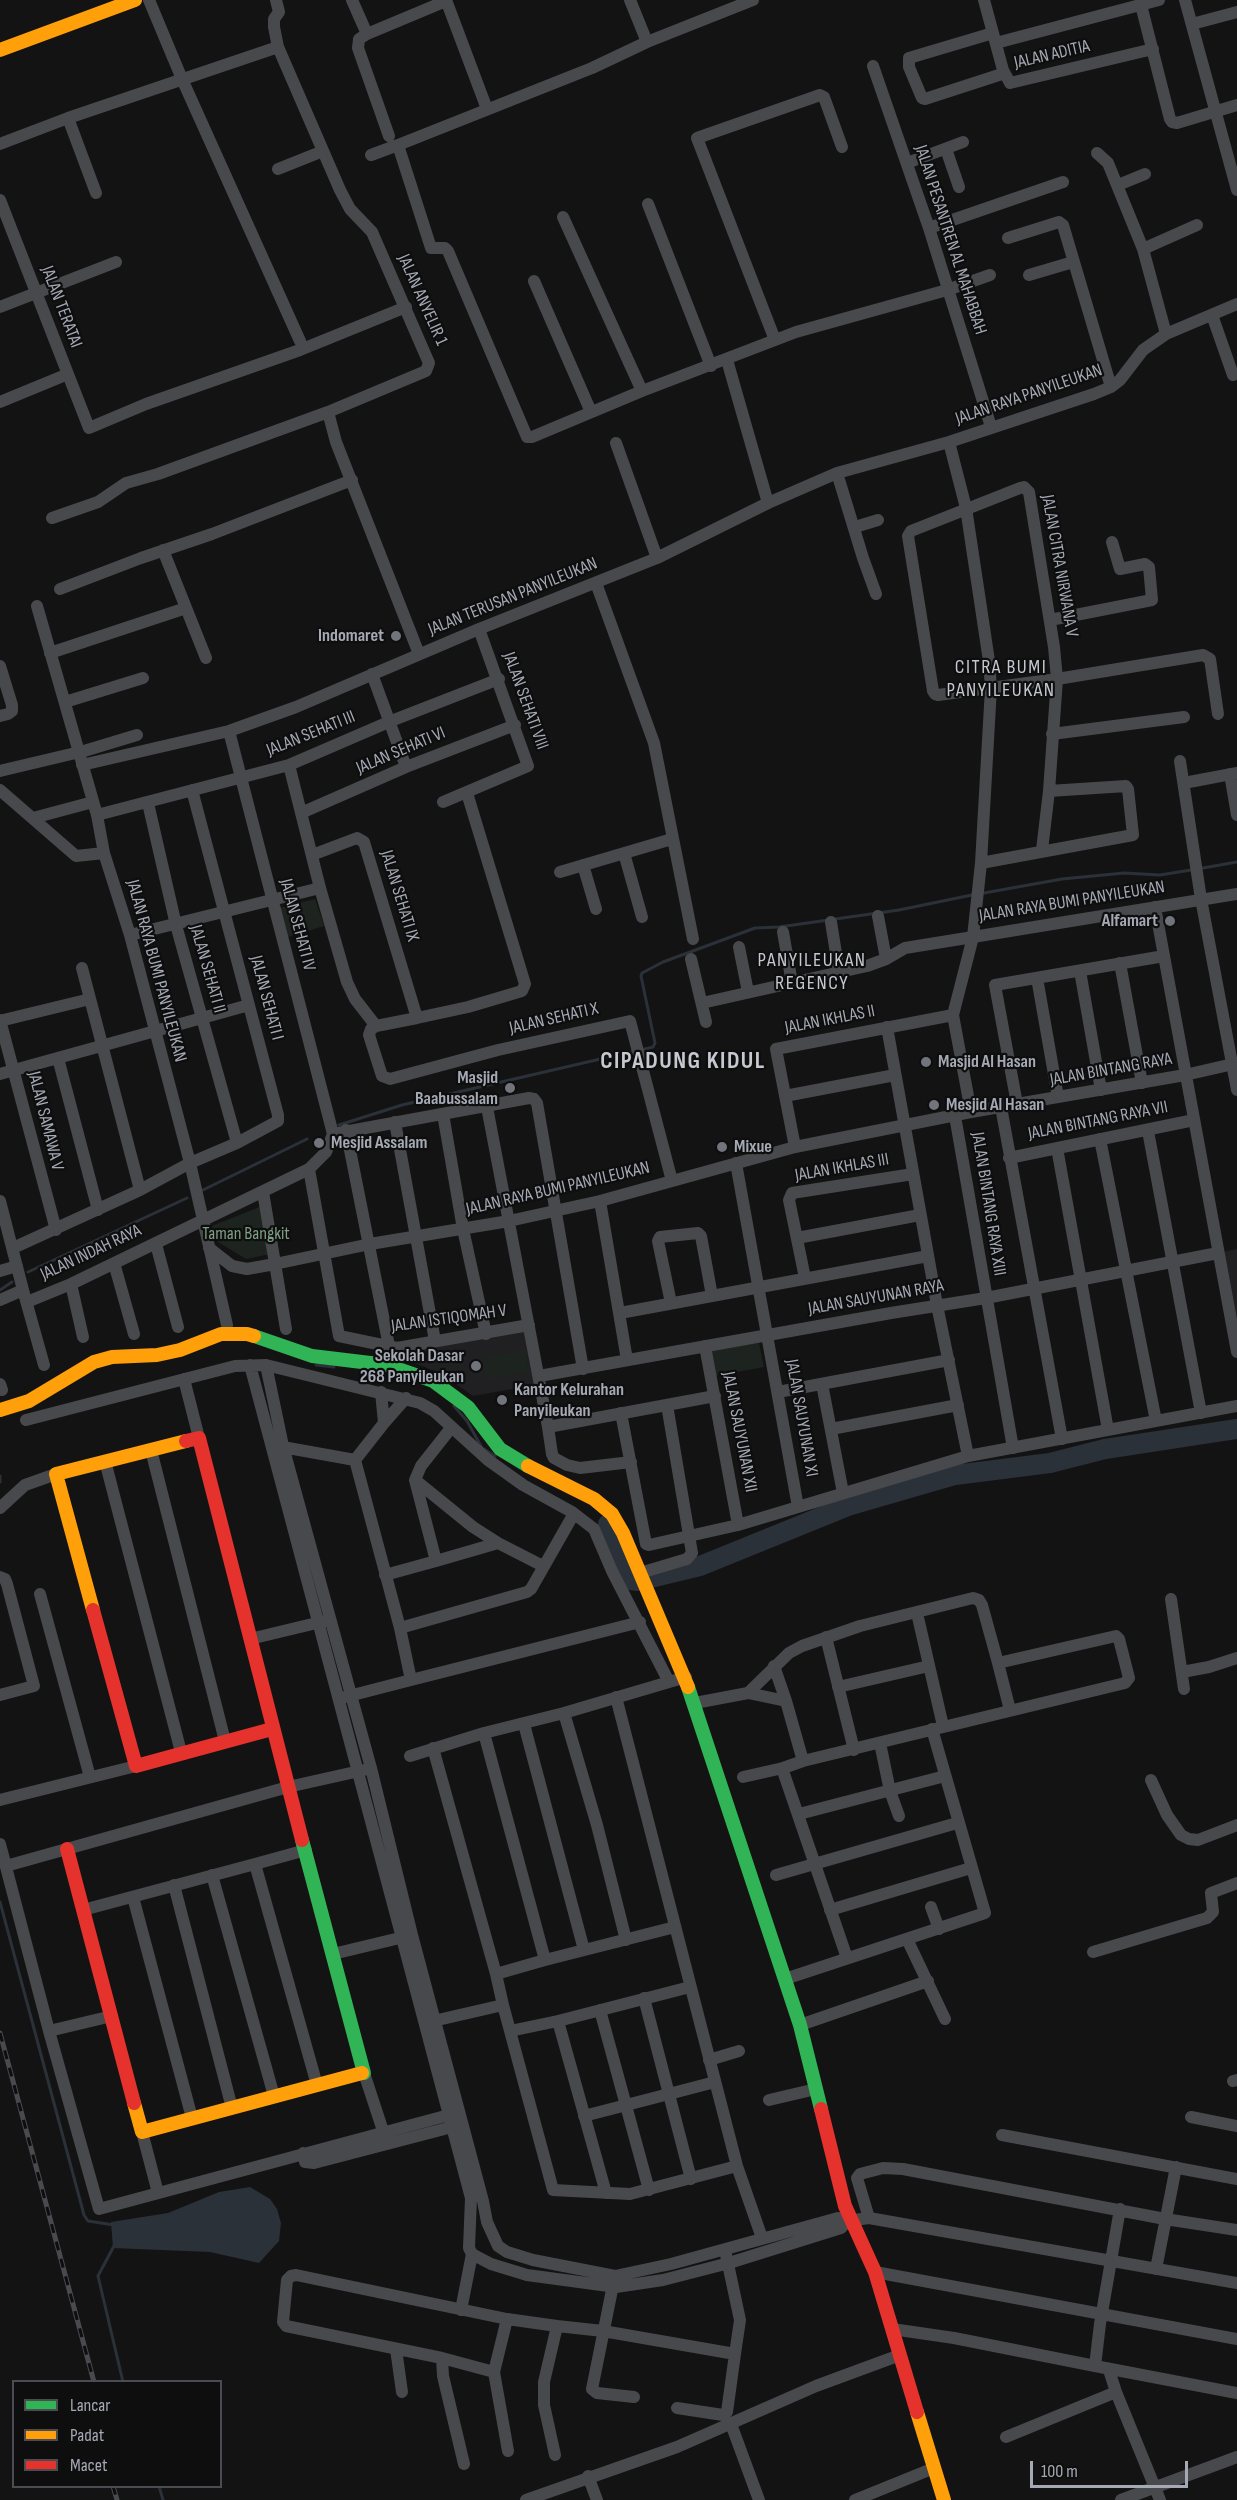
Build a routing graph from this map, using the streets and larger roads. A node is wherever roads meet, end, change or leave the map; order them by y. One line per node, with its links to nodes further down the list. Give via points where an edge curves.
1 (135, 0): 20 (street)
2 (149, 0): 23 (street)
3 (276, 0): 18 (street, JALAN ANYELIR 1, via 279,12 274,27)
4 (352, 0): 15 (street)
5 (446, 0): 15 (street); 25 (street)
6 (630, 0): 17 (street)
7 (753, 0): 17 (street)
8 (984, 0): 16 (street, JALAN ADITIA)
9 (1159, 0): 12 (street)
10 (1185, 0): 14 (street)
11 (1231, 0): 13 (street)
12 (1141, 5): 16 (street); 19 (street)
13 (1236, 12): 14 (street)
14 (1192, 24): 26 (street)
15 (367, 34): 28 (street, via 359,39 358,48)
16 (995, 38): 22 (street, JALAN ADITIA); 22 (street, via 909,58 909,68 922,98 926,99 1002,74)
17 (647, 42): 25 (street)
18 (278, 47): 23 (street); 33 (street, JALAN ANYELIR 1)
19 (1153, 49): 22 (street, JALAN ADITIA, via 1016,83 1008,82); 26 (street, via 1172,122)
20 (0, 50)
21 (873, 66): 36 (street, JALAN PESANTREN AL MAHABBAH)
22 (1003, 70)
23 (182, 79): 27 (street); 65 (street)
24 (1237, 105): 26 (street)
25 (487, 109): 28 (street)
26 (1214, 113): 42 (street)
27 (68, 118): 30 (street); 43 (street)
28 (394, 140): 35 (street); 74 (street, via 431,248 448,251 524,432 532,437)
29 (963, 142): 32 (street)
30 (0, 144)
31 (842, 147): 64 (street, via 820,94 697,138)
32 (946, 149): 36 (street); 41 (street)
33 (323, 151): 37 (street); 61 (street, JALAN ANYELIR 1, via 350,209 372,232)
34 (1097, 153): 40 (street, via 1108,163)
35 (371, 155)
36 (907, 163): 49 (street, JALAN PESANTREN AL MAHABBAH)
37 (278, 169)
38 (1146, 174): 40 (street)
39 (1063, 182): 49 (street)
40 (1118, 185): 51 (street)
41 (959, 187)
42 (1237, 190)
43 (96, 193)
44 (0, 200): 46 (street, JALAN TERATAI)
45 (648, 204): 67 (street)
46 (3, 215): 58 (street, JALAN TERATAI)
47 (562, 218): 71 (street)
48 (1197, 225): 51 (street)
49 (929, 228): 57 (street, JALAN PESANTREN AL MAHABBAH)
50 (1008, 238): 53 (street, via 1059,222)
51 (1143, 249): 63 (street)
52 (116, 262): 58 (street)
53 (1073, 262): 55 (street); 70 (street)
54 (990, 275): 57 (street)
55 (1029, 275)
56 (534, 281): 74 (street)
57 (947, 290): 64 (street); 75 (street, JALAN PESANTREN AL MAHABBAH)
58 (36, 292): 60 (street); 68 (street, JALAN TERATAI)
59 (1237, 304): 62 (street, JALAN RAYA PANYILEUKAN)
60 (0, 307)
61 (406, 307): 68 (street, JALAN TERATAI, via 89,428); 73 (street, JALAN ANYELIR 1, via 429,367)
62 (1212, 315): 63 (street, JALAN RAYA PANYILEUKAN); 69 (street)
63 (1166, 334): 70 (street, JALAN RAYA PANYILEUKAN, via 1143,350)
64 (775, 340): 66 (street)
65 (300, 341)
66 (727, 360): 67 (street); 80 (street)
67 (711, 366): 71 (street)
68 (68, 374): 72 (street)
69 (1233, 375)
70 (1111, 387): 75 (street, JALAN RAYA PANYILEUKAN)
71 (642, 391): 74 (street)
72 (0, 402)
73 (328, 412): 79 (street); 82 (street, via 126,483 98,502)
74 (591, 412)
75 (991, 427): 76 (street, JALAN RAYA PANYILEUKAN)
76 (950, 442): 78 (street, JALAN TERUSAN PANYILEUKAN); 81 (street)
77 (616, 443): 87 (street)
78 (837, 473): 80 (street, JALAN TERUSAN PANYILEUKAN); 84 (street)
79 (352, 480): 86 (street); 96 (street)
80 (768, 503): 87 (street, JALAN TERUSAN PANYILEUKAN)
81 (966, 508): 93 (street, JALAN CITRA NIRWANA V, via 1020,488 1027,489); 103 (street); 103 (street, via 911,531 908,536 933,691 938,695)
82 (52, 518)
83 (878, 520): 84 (street)
84 (855, 527): 90 (street)
85 (1112, 542): 93 (street, via 1120,569 1145,564 1149,567 1152,599)
86 (163, 550): 89 (street); 97 (street)
87 (657, 558): 88 (street, JALAN TERUSAN PANYILEUKAN)
88 (596, 583): 94 (street, JALAN TERUSAN PANYILEUKAN); 132 (street, via 654,743)
89 (60, 589)
90 (876, 594)
91 (37, 606): 95 (street, JALAN RAYA BUMI PANYILEUKAN)
92 (180, 610): 95 (street)
93 (1050, 620): 102 (street, JALAN CITRA NIRWANA V)
94 (479, 629): 96 (street, JALAN TERUSAN PANYILEUKAN); 101 (street, JALAN SEHATI VIII)
95 (51, 653): 104 (street, JALAN RAYA BUMI PANYILEUKAN)
96 (419, 654): 99 (street, JALAN TERUSAN PANYILEUKAN)
97 (206, 658)
98 (0, 666): 106 (street, via 12,705 12,711)
99 (372, 674): 108 (street); 110 (street, JALAN TERUSAN PANYILEUKAN)
100 (142, 678): 104 (street)
101 (499, 679): 108 (street, JALAN SEHATI III); 109 (street, JALAN SEHATI VIII)
102 (1057, 679): 103 (street); 105 (street, via 1203,655 1210,659); 111 (street, JALAN CITRA NIRWANA V)
103 (991, 688): 137 (street)
104 (65, 702): 113 (street, JALAN RAYA BUMI PANYILEUKAN)
105 (1218, 714)
106 (0, 716)
107 (1184, 717): 111 (street)
108 (390, 721): 115 (street, JALAN SEHATI III); 116 (street)
109 (515, 725): 116 (street, JALAN SEHATI VI); 124 (street, JALAN SEHATI VIII, via 528,766)
110 (229, 733): 113 (street, JALAN TERUSAN PANYILEUKAN); 119 (street, JALAN SEHATI IV)
111 (1052, 734): 123 (street, JALAN CITRA NIRWANA V)
112 (137, 735): 113 (street)
113 (80, 758): 117 (street); 125 (street, JALAN RAYA BUMI PANYILEUKAN)
114 (1180, 761): 120 (street)
115 (289, 765): 119 (street, JALAN SEHATI III); 128 (street)
116 (406, 767): 128 (street, JALAN SEHATI VI)
117 (0, 771)
118 (1233, 774): 120 (street); 130 (street)
119 (240, 778): 122 (street, JALAN SEHATI III); 143 (street, JALAN SEHATI IV)
120 (1184, 783): 142 (street)
121 (0, 790): 131 (street)
122 (192, 790): 127 (street, JALAN SEHATI III); 146 (street, JALAN SEHATI I)
123 (1049, 791): 133 (street, JALAN CITRA NIRWANA V); 133 (street, via 1126,786 1133,836)
124 (467, 793): 126 (street, JALAN SEHATI VIII); 172 (street, via 525,988)
125 (93, 802): 129 (street, JALAN RAYA BUMI PANYILEUKAN); 131 (street)
126 (443, 802)
127 (148, 803): 129 (street, JALAN SEHATI III); 150 (street, JALAN SEHATI II)
128 (302, 813): 136 (street)
129 (97, 815): 134 (street, JALAN RAYA BUMI PANYILEUKAN)
130 (1237, 815)
131 (33, 818): 134 (street, via 76,856)
132 (672, 839): 135 (street); 154 (street)
133 (1042, 850): 137 (street)
134 (104, 853): 152 (street, JALAN RAYA BUMI PANYILEUKAN)
135 (624, 853): 138 (street); 148 (street)
136 (312, 855): 140 (street); 172 (street, JALAN SEHATI IX, via 357,838 364,842)
137 (981, 863): 153 (street)
138 (583, 865): 139 (street); 145 (street)
139 (560, 872)
140 (320, 888): 143 (street); 176 (street, via 347,982)
141 (1237, 894): 142 (street, JALAN RAYA BUMI PANYILEUKAN)
142 (1202, 900): 144 (street, JALAN RAYA BUMI PANYILEUKAN); 173 (street)
143 (272, 901): 146 (street); 200 (street, JALAN SEHATI IV)
144 (1155, 907): 153 (street, JALAN RAYA BUMI PANYILEUKAN); 156 (street)
145 (596, 909)
146 (224, 912): 150 (street); 168 (street, JALAN SEHATI I)
147 (878, 916): 158 (street)
148 (642, 917)
149 (831, 922): 162 (street)
150 (176, 925): 152 (street); 171 (street, JALAN SEHATI II)
151 (783, 932): 164 (street)
152 (130, 935): 178 (street, JALAN RAYA BUMI PANYILEUKAN)
153 (973, 937): 158 (street, via 905,948); 169 (street, JALAN RAYA BUMI PANYILEUKAN)
154 (693, 939)
155 (740, 947): 165 (street)
156 (1164, 956): 159 (street); 185 (street)
157 (691, 959): 167 (street)
158 (886, 959): 162 (street)
159 (1120, 963): 161 (street); 186 (street)
160 (82, 968): 166 (street)
161 (1080, 970): 163 (street); 187 (street)
162 (839, 972): 164 (street)
163 (1037, 978): 190 (street); 191 (street, via 996,985)
164 (792, 982): 165 (street)
165 (748, 992): 167 (street)
166 (90, 996): 174 (street); 179 (street)
167 (702, 1003): 175 (street)
168 (249, 1005): 171 (street); 204 (street, JALAN SEHATI I, via 278,1121)
169 (953, 1015): 177 (street, JALAN IKHLAS II); 194 (street, JALAN RAYA BUMI PANYILEUKAN)
170 (1237, 1015): 173 (street)
171 (203, 1018): 178 (street); 204 (street, JALAN SEHATI II)
172 (417, 1018): 176 (street)
173 (1224, 1018): 181 (street)
174 (0, 1021): 182 (street, JALAN SAMAWA V)
175 (706, 1022)
176 (376, 1026): 212 (street, JALAN SEHATI X, via 369,1035 382,1076 390,1079 630,1021)
177 (887, 1027): 184 (street); 189 (street, JALAN IKHLAS II, via 776,1049)
178 (154, 1030): 179 (street); 209 (street, JALAN RAYA BUMI PANYILEUKAN)
179 (101, 1045): 180 (street); 213 (street)
180 (58, 1059): 182 (street); 217 (street)
181 (1235, 1064): 185 (street, JALAN BINTANG RAYA); 188 (street)
182 (14, 1070): 183 (street); 224 (street, JALAN SAMAWA V)
183 (0, 1074)
184 (895, 1075): 189 (street); 199 (street)
185 (1185, 1075): 186 (street, JALAN BINTANG RAYA); 197 (street)
186 (1142, 1083): 187 (street, JALAN BINTANG RAYA)
187 (1101, 1090): 190 (street, JALAN BINTANG RAYA)
188 (1237, 1090)
189 (785, 1096): 205 (street, JALAN IKHLAS II)
190 (1058, 1097): 191 (street, JALAN BINTANG RAYA)
191 (1017, 1104): 193 (street, JALAN BINTANG RAYA)
192 (488, 1107): 195 (street); 218 (street, via 529,1098 537,1103); 222 (street)
193 (1001, 1107): 194 (street, JALAN BINTANG RAYA); 207 (street)
194 (971, 1112): 196 (street, JALAN RAYA BUMI PANYILEUKAN)
195 (443, 1114): 198 (street); 223 (street)
196 (956, 1116): 199 (street, JALAN RAYA BUMI PANYILEUKAN); 249 (street, JALAN BINTANG RAYA XIII)
197 (1194, 1120): 202 (street, JALAN BINTANG RAYA VII); 231 (street)
198 (395, 1122): 201 (street); 225 (street)
199 (904, 1126): 205 (street, JALAN RAYA BUMI PANYILEUKAN); 211 (street)
200 (332, 1129): 201 (street); 210 (street, via 326,1152)
201 (346, 1130): 228 (street)
202 (1148, 1131): 203 (street, JALAN BINTANG RAYA VII); 234 (street)
203 (1100, 1139): 206 (street, JALAN BINTANG RAYA VII); 240 (street)
204 (237, 1143): 209 (street, JALAN SEHATI I)
205 (795, 1147): 208 (street, JALAN RAYA BUMI PANYILEUKAN)
206 (1057, 1148): 207 (street, JALAN BINTANG RAYA VII); 243 (street)
207 (1009, 1158): 246 (street)
208 (736, 1162): 212 (street, JALAN RAYA BUMI PANYILEUKAN); 245 (street, JALAN SAUYUNAN XI)
209 (190, 1163): 213 (street, JALAN SEHATI I); 220 (street, JALAN RAYA BUMI PANYILEUKAN)
210 (309, 1169): 214 (street, JALAN INDAH RAYA); 232 (street)
211 (913, 1174): 219 (street); 226 (street, JALAN IKHLAS III, via 792,1193 789,1200)
212 (672, 1181): 216 (street, JALAN RAYA BUMI PANYILEUKAN)
213 (140, 1190): 217 (street, JALAN SEHATI I)
214 (263, 1192): 220 (street, JALAN INDAH RAYA); 236 (street)
215 (0, 1201): 221 (street)
216 (600, 1201): 218 (street, JALAN RAYA BUMI PANYILEUKAN); 253 (street)
217 (98, 1210): 224 (street, JALAN SEHATI I)
218 (556, 1210): 222 (street, JALAN RAYA BUMI PANYILEUKAN); 271 (street)
219 (920, 1215): 226 (street); 233 (street)
220 (203, 1220): 227 (street, JALAN INDAH RAYA); 230 (street, JALAN RAYA BUMI PANYILEUKAN)
221 (3, 1221): 229 (street)
222 (509, 1221): 223 (street, JALAN RAYA BUMI PANYILEUKAN); 255 (street)
223 (463, 1229): 225 (street, JALAN RAYA BUMI PANYILEUKAN); 259 (street)
224 (56, 1230): 229 (street, JALAN SEHATI I)
225 (415, 1236): 228 (street, JALAN RAYA BUMI PANYILEUKAN); 262 (street)
226 (797, 1238): 242 (street, JALAN IKHLAS III)
227 (156, 1244): 235 (street, JALAN INDAH RAYA); 256 (street)
228 (370, 1244): 232 (street, JALAN RAYA BUMI PANYILEUKAN); 263 (street)
229 (13, 1248): 237 (street)
230 (209, 1248): 238 (street, via 232,1266); 241 (street, JALAN RAYA BUMI PANYILEUKAN)
231 (1218, 1253): 234 (street, JALAN SAUYUNAN RAYA); 265 (street)
232 (325, 1254): 236 (street, JALAN RAYA BUMI PANYILEUKAN); 263 (street, JALAN ISTIQOMAH V, via 339,1336)
233 (928, 1256): 242 (street); 252 (street)
234 (1172, 1262): 240 (street, JALAN SAUYUNAN RAYA); 284 (street)
235 (114, 1263): 244 (street, JALAN INDAH RAYA); 258 (street)
236 (275, 1264): 238 (street, JALAN RAYA BUMI PANYILEUKAN); 257 (street)
237 (18, 1269): 239 (street); 247 (street)
238 (247, 1269): 241 (street, JALAN RAYA BUMI PANYILEUKAN)
239 (0, 1270)
240 (1127, 1271): 243 (street, JALAN SAUYUNAN RAYA); 286 (street)
241 (215, 1276): 254 (street, JALAN RAYA BUMI PANYILEUKAN)
242 (805, 1278): 245 (street)
243 (1079, 1279): 246 (street, JALAN SAUYUNAN RAYA); 291 (street)
244 (71, 1284): 247 (street, JALAN INDAH RAYA); 261 (street)
245 (759, 1287): 248 (street); 260 (street, JALAN SAUYUNAN XI)
246 (1034, 1288): 249 (street, JALAN SAUYUNAN RAYA); 293 (street)
247 (25, 1296): 250 (street, JALAN INDAH RAYA); 268 (street)
248 (712, 1296): 251 (street); 251 (street, via 698,1233 660,1237)
249 (986, 1298): 252 (street, JALAN SAUYUNAN RAYA); 295 (street, JALAN BINTANG RAYA XIII)
250 (0, 1300)
251 (671, 1303): 253 (street)
252 (937, 1305): 260 (street, JALAN SAUYUNAN RAYA); 267 (street)
253 (620, 1313): 266 (street)
254 (227, 1325)
255 (529, 1325): 259 (street, JALAN ISTIQOMAH V); 272 (street)
256 (178, 1327)
257 (286, 1329)
258 (134, 1334)
259 (486, 1334): 262 (street, JALAN ISTIQOMAH V)
260 (768, 1335): 264 (street, JALAN SAUYUNAN RAYA); 276 (street, JALAN SAUYUNAN XI)
261 (83, 1337)
262 (435, 1341): 263 (street, JALAN ISTIQOMAH V)
263 (389, 1346)
264 (705, 1346): 266 (street, JALAN SAUYUNAN RAYA); 277 (street, JALAN SAUYUNAN XII)
265 (1237, 1352)
266 (627, 1360): 271 (street, JALAN SAUYUNAN RAYA)
267 (949, 1360): 274 (street); 280 (street)
268 (44, 1365)
269 (250, 1365): 270 (street); 273 (street); 294 (street)
270 (266, 1365): 275 (street); 294 (street)
271 (583, 1369): 272 (street, JALAN SAUYUNAN RAYA)
272 (539, 1376): 288 (street)
273 (184, 1379): 285 (street); 292 (street)
274 (822, 1384): 276 (street); 290 (street)
275 (381, 1392): 278 (street); 287 (street)
276 (778, 1392): 304 (street, JALAN SAUYUNAN XI)
277 (714, 1396): 279 (street); 307 (street, JALAN SAUYUNAN XII)
278 (406, 1398): 287 (street); 289 (street, via 434,1411)
279 (667, 1405): 283 (street); 308 (street)
280 (958, 1406): 290 (street); 297 (street)
281 (1237, 1406): 284 (street)
282 (0, 1410): 314 (street, via 29,1401 94,1362 157,1355 231,1333 257,1337 322,1359 387,1365 446,1389 468,1407 500,1449 604,1506 618,1522)
283 (621, 1413): 288 (street); 300 (street)
284 (1201, 1413): 286 (street)
285 (26, 1420)
286 (1156, 1421): 291 (street)
287 (384, 1423): 298 (street)
288 (548, 1427): 300 (street, via 552,1454 567,1465 580,1468)
289 (451, 1428): 302 (street, via 421,1466); 306 (street, via 523,1485)
290 (831, 1429): 303 (street)
291 (1108, 1430): 293 (street)
292 (199, 1438): 296 (street); 322 (street)
293 (1062, 1439): 295 (street)
294 (278, 1446): 298 (street); 318 (street)
295 (1013, 1448): 297 (street)
296 (151, 1450): 299 (street); 346 (street)
297 (968, 1456): 303 (street)
298 (355, 1460): 312 (street)
299 (105, 1461): 301 (street); 350 (street)
300 (631, 1462): 308 (street, via 646,1544)
301 (56, 1474): 305 (street, via 25,1485); 353 (street)
302 (415, 1480): 309 (street); 310 (street)
303 (843, 1493): 304 (street)
304 (798, 1507): 307 (street)
305 (0, 1508)
306 (572, 1512): 311 (street); 319 (street, via 594,1529)
307 (738, 1525): 308 (street)
308 (691, 1537): 314 (street, via 691,1557)
309 (498, 1543): 310 (street); 311 (street)
310 (436, 1561): 312 (street)
311 (543, 1566): 320 (street, via 527,1592)
312 (385, 1575): 320 (street)
313 (0, 1577): 334 (street, via 7,1584 34,1686)
314 (643, 1579): 328 (street)
315 (40, 1594): 358 (street)
316 (1171, 1599): 327 (street)
317 (917, 1613): 321 (street); 324 (street, via 973,1598 979,1600); 326 (street)
318 (323, 1621): 322 (street); 335 (street); 337 (street)
319 (640, 1622): 329 (street); 330 (street)
320 (400, 1628): 329 (street)
321 (826, 1637): 325 (street, via 789,1653); 331 (street)
322 (250, 1640): 344 (street)
323 (1237, 1658): 327 (street)
324 (998, 1663): 340 (street); 340 (street, via 1116,1636 1129,1678 1125,1683)
325 (774, 1666): 333 (street); 338 (street)
326 (929, 1666): 331 (street); 343 (street)
327 (1182, 1671): 332 (street)
328 (686, 1677): 330 (street); 339 (street)
329 (411, 1680): 335 (street)
330 (669, 1682): 336 (street)
331 (838, 1688): 349 (street)
332 (1184, 1689)
333 (748, 1693): 338 (street); 339 (street)
334 (0, 1695)
335 (351, 1696): 337 (street); 354 (street)
336 (616, 1697): 341 (street); 383 (street)
337 (338, 1699): 356 (street)
338 (786, 1701): 352 (street)
339 (695, 1703): 394 (street)
340 (1010, 1710): 343 (street)
341 (564, 1713): 342 (street); 387 (street)
342 (524, 1724): 345 (street); 388 (street)
343 (938, 1728): 347 (street); 357 (street)
344 (272, 1729): 346 (street); 361 (street)
345 (484, 1733): 348 (street); 392 (street)
346 (225, 1741): 350 (street)
347 (880, 1743): 349 (street); 362 (street)
348 (433, 1748): 351 (street); 393 (street)
349 (854, 1750): 352 (street)
350 (181, 1752): 353 (street)
351 (410, 1756)
352 (803, 1761): 355 (street)
353 (136, 1766): 358 (street)
354 (371, 1768): 356 (street); 385 (street)
355 (783, 1768): 359 (street); 364 (street)
356 (358, 1771): 361 (street); 385 (street)
357 (945, 1776): 362 (street); 366 (street)
358 (90, 1777): 363 (street)
359 (743, 1777)
360 (1151, 1780): 367 (street, via 1181,1835 1198,1840)
361 (288, 1788): 369 (street); 370 (street)
362 (890, 1791): 364 (street); 365 (street)
363 (0, 1800)
364 (799, 1814): 371 (street)
365 (899, 1816)
366 (957, 1823): 371 (street); 374 (street)
367 (1237, 1825)
368 (0, 1844): 373 (street)
369 (67, 1850): 373 (street); 381 (street)
370 (306, 1850): 372 (street); 390 (street)
371 (814, 1862): 376 (street); 382 (street)
372 (255, 1864): 375 (street); 411 (street)
373 (6, 1866): 405 (street)
374 (971, 1869): 382 (street); 384 (street, via 985,1913)
375 (212, 1875): 378 (street); 414 (street)
376 (776, 1875)
377 (1237, 1883): 389 (street, via 1211,1893 1213,1912 1207,1918)
378 (174, 1885): 379 (street); 417 (street)
379 (133, 1897): 381 (street); 420 (street)
380 (931, 1907): 384 (street)
381 (83, 1910): 400 (street)
382 (830, 1910): 391 (street)
383 (675, 1928): 387 (street); 396 (street)
384 (939, 1929): 386 (street)
385 (406, 1936): 390 (street); 403 (street)
386 (907, 1939): 391 (street); 395 (street)
387 (626, 1940): 388 (street)
388 (584, 1950): 392 (street)
389 (1093, 1952)
390 (333, 1953): 409 (street)
391 (847, 1958): 394 (street)
392 (545, 1959): 393 (street)
393 (496, 1974): 398 (street)
394 (785, 1978): 404 (street)
395 (928, 1981): 401 (street); 404 (street)
396 (690, 1986): 397 (street); 408 (street)
397 (644, 1998): 399 (street); 413 (street)
398 (503, 2005): 403 (street); 406 (street)
399 (600, 2010): 402 (street); 416 (street)
400 (112, 2016): 405 (street); 423 (street)
401 (945, 2019)
402 (558, 2021): 406 (street); 418 (street)
403 (430, 2022): 421 (street); 438 (street)
404 (800, 2025): 412 (street)
405 (49, 2031): 431 (street, via 98,2208)
406 (510, 2031): 432 (street, via 550,2187 557,2191)
407 (739, 2051): 408 (street)
408 (709, 2060): 410 (street)
409 (364, 2073): 411 (street); 425 (street)
410 (715, 2082): 413 (street); 426 (street)
411 (318, 2085): 414 (street)
412 (816, 2089): 415 (street); 436 (street)
413 (669, 2094): 416 (street); 428 (street)
414 (274, 2096): 417 (street)
415 (769, 2100)
416 (626, 2105): 418 (street); 430 (street)
417 (232, 2108): 420 (street)
418 (585, 2116): 432 (street)
419 (1191, 2117): 422 (street)
420 (192, 2118): 423 (street)
421 (450, 2121): 425 (street); 437 (street, via 471,2198)
422 (1237, 2126)
423 (142, 2132): 431 (street)
424 (1002, 2135): 427 (street)
425 (385, 2138): 431 (street, via 314,2163 305,2162 303,2153)
426 (737, 2166): 428 (street); 440 (street)
427 (1176, 2167): 429 (street); 435 (street)
428 (691, 2178): 430 (street)
429 (1237, 2179)
430 (649, 2190): 432 (street)
431 (158, 2193)
432 (606, 2193)
433 (1120, 2209): 434 (street, via 883,2168 857,2178); 435 (street); 444 (street)
434 (869, 2218): 436 (street); 444 (street)
435 (1166, 2219): 439 (street); 447 (street)
436 (849, 2221): 440 (street, via 838,2218); 445 (street, via 841,2228); 448 (street, via 861,2237)
437 (470, 2222): 438 (street); 443 (street)
438 (487, 2222): 441 (street)
439 (1237, 2230)
440 (762, 2238): 442 (street)
441 (500, 2248): 446 (street); 449 (street)
442 (725, 2250): 445 (street); 449 (street)
443 (472, 2254): 446 (street); 451 (street)
444 (1112, 2262): 447 (street); 452 (street)
445 (729, 2263): 449 (street, via 663,2280); 459 (street, via 740,2320)
446 (491, 2264): 449 (street, via 527,2275)
447 (1156, 2269): 450 (street)
448 (874, 2272): 452 (street); 455 (street)
449 (614, 2281): 456 (street)
450 (1237, 2283)
451 (461, 2310): 453 (street); 458 (street, via 296,2275 287,2280 283,2322 286,2326)
452 (1102, 2314): 457 (street); 462 (street)
453 (507, 2319): 454 (street); 464 (street)
454 (557, 2326): 456 (street); 473 (street, via 544,2382 544,2405)
455 (892, 2329): 460 (street); 462 (street)
456 (603, 2331): 459 (street); 468 (street, via 592,2389)
457 (1237, 2339)
458 (396, 2349): 461 (street); 465 (street)
459 (735, 2354): 469 (street, via 727,2412 723,2415)
460 (900, 2355): 470 (street, via 816,2386); 476 (street)
461 (442, 2358): 464 (street); 475 (street)
462 (1095, 2366): 463 (street)
463 (1109, 2370): 466 (street); 467 (street)
464 (494, 2372): 472 (street)
465 (402, 2392)
466 (1116, 2392): 471 (street); 478 (street)
467 (1237, 2393)
468 (634, 2397)
469 (677, 2408)
470 (731, 2424): 477 (street, via 677,2447); 481 (street)
471 (1006, 2437)
472 (508, 2451)
473 (555, 2455)
474 (1237, 2457): 478 (street)
475 (464, 2464)
476 (934, 2468): 482 (street); 483 (street)
477 (588, 2476): 479 (street); 480 (street)
478 (1155, 2486): 484 (street); 485 (street)
479 (526, 2500)
480 (597, 2500)
481 (759, 2500)
482 (855, 2500)
483 (944, 2500)
484 (1121, 2500)
485 (1160, 2500)

